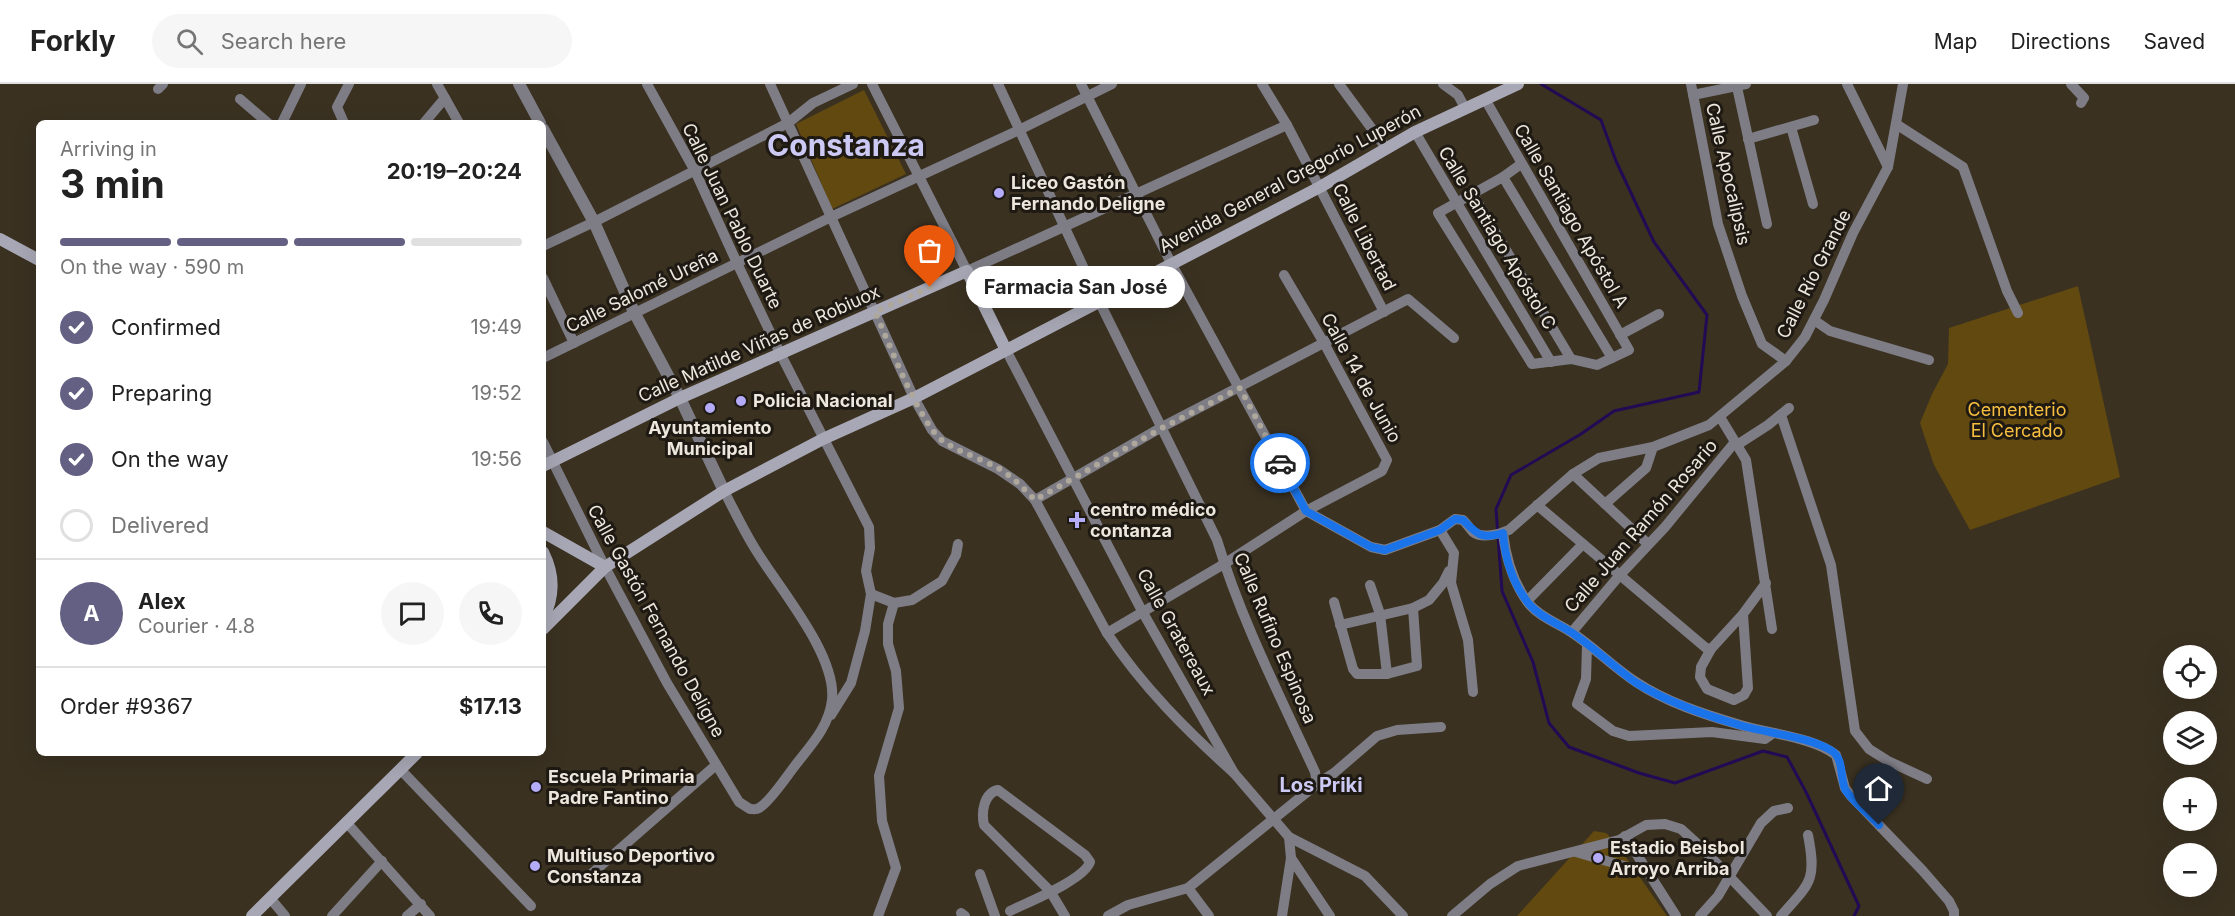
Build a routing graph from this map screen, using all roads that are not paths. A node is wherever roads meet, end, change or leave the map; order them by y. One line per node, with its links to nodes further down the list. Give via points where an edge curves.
1 (301, 84): 28 (street)
2 (349, 84): 29 (street, via 337,107)
3 (437, 84): 22 (street)
4 (519, 84): 32 (street)
5 (647, 84): 45 (street, Calle Juan Pablo Duarte)
6 (770, 84): 34 (street)
7 (853, 84): 34 (street, via 813,104)
8 (872, 84): 46 (street, Calle Gratereaux)
9 (998, 84): 38 (street, Calle Rufino Espinosa)
10 (1080, 84): 21 (street)
11 (1112, 84): 21 (street, Calle Salomé Ureña)
12 (1262, 84): 36 (street, Calle Libertad)
13 (1338, 84): 42 (street)
14 (1443, 84): 26 (street, via 1458,95)
15 (1518, 84): 24 (main road, Avenida General Gregorio Luperón)
16 (1847, 84): 44 (street)
17 (1903, 84): 35 (street, Calle Río Grande)
18 (2071, 84): 25 (street, via 2084,98)
19 (1741, 85): 20 (street); 41 (street)
20 (1692, 90): 82 (street, Calle Apocalipsis, via 1719,224 1742,296 1762,344)
21 (1087, 97): 38 (street, Calle Salomé Ureña); 49 (street)
22 (445, 98): 30 (street); 31 (street)
23 (240, 99): 27 (street)
24 (1485, 99): 26 (main road, Avenida General Gregorio Luperón); 43 (street, Calle Santiago Apóstol A)
25 (2081, 103)
26 (1465, 108): 39 (main road, Avenida General Gregorio Luperón)
27 (264, 120)
28 (283, 120)
29 (343, 120)
30 (427, 120)
31 (457, 120)
32 (538, 120)
33 (1814, 120): 37 (street)
34 (788, 123): 45 (street); 53 (street)
35 (1896, 124): 44 (street, Calle Río Grande); 69 (street, via 1964,167)
36 (1287, 125): 48 (street, Calle Libertad); 49 (street, Calle Matilde Viñas de Robiuox)
37 (1791, 127): 41 (street); 52 (street)
38 (1019, 130): 46 (street, Calle Salomé Ureña); 56 (street, Calle Rufino Espinosa)
39 (1415, 132): 42 (main road, Avenida General Gregorio Luperón); 51 (street, Calle Santiago Apóstol C)
40 (546, 134): 54 (street)
41 (1748, 139): 55 (street)
42 (1386, 148): 48 (main road, Avenida General Gregorio Luperón)
43 (1521, 164): 47 (street); 72 (street, Calle Santiago Apóstol A)
44 (1888, 167): 71 (street, Calle Río Grande)
45 (696, 171): 54 (street); 60 (street, Calle Juan Pablo Duarte)
46 (919, 176): 53 (street, Calle Salomé Ureña); 62 (street, Calle Gratereaux)
47 (1503, 177): 50 (street); 79 (street)
48 (1320, 187): 61 (main road, Avenida General Gregorio Luperón); 68 (street, Calle Libertad)
49 (1136, 193): 56 (street, Calle Matilde Viñas de Robiuox); 61 (street)
50 (1472, 193): 51 (street); 80 (street)
51 (1456, 202): 83 (street, Calle Santiago Apóstol C); 83 (street, via 1438,213 1532,364)
52 (1813, 204)
53 (831, 217): 60 (street, Calle Salomé Ureña); 67 (street)
54 (594, 222): 58 (street); 66 (street)
55 (1767, 224)
56 (1064, 227): 62 (street, Calle Matilde Viñas de Robiuox); 65 (street, Calle Rufino Espinosa)
57 (0, 239): 59 (main road)
58 (546, 245)
59 (36, 258)
60 (737, 263): 66 (street, Calle Salomé Ureña); 77 (street, Calle Juan Pablo Duarte)
61 (1171, 263): 65 (main road, Avenida General Gregorio Luperón); 84 (street)
62 (967, 270): 67 (main road, Calle Matilde Viñas de Robiuox); 76 (main road, Calle Gratereaux)
63 (1284, 274): 75 (street, Calle 14 de Junio)
64 (546, 284): 74 (street)
65 (1099, 302): 76 (main road, Avenida General Gregorio Luperón); 88 (street, Calle Rufino Espinosa)
66 (634, 312): 74 (street, Calle Salomé Ureña); 85 (street)
67 (875, 312): 77 (main road, Calle Matilde Viñas de Robiuox); 86 (street)
68 (1384, 312): 73 (street, via 1408,299); 75 (street)
69 (2018, 313)
70 (1659, 314): 72 (street)
71 (1814, 320): 81 (street, via 1830,331); 82 (street, Calle Río Grande)
72 (1620, 335): 79 (street, Calle Santiago Apóstol A, via 1629,350)
73 (1454, 338)
74 (574, 343): 78 (street, Calle Salomé Ureña)
75 (1324, 343): 84 (street); 99 (street, Calle 14 de Junio, via 1387,460 1382,471)
76 (1006, 350): 86 (main road, Avenida General Gregorio Luperón); 94 (street, Calle Gratereaux)
77 (780, 353): 85 (main road, Calle Matilde Viñas de Robiuox); 89 (street, Calle Juan Pablo Duarte)
78 (546, 357)
79 (1612, 358): 80 (street, via 1597,365)
80 (1571, 359): 83 (street)
81 (1929, 360)
82 (1786, 361): 87 (street, Calle Río Grande)
83 (1551, 362)
84 (1240, 388): 88 (street); 99 (street)
85 (680, 398): 92 (main road, Calle Matilde Viñas de Robiuox); 95 (street)
86 (914, 398): 89 (main road, Avenida General Gregorio Luperón); 96 (street, via 942,441 999,469)
87 (1720, 417): 90 (street); 91 (street, Calle Río Grande, via 1696,432)
88 (1162, 428): 94 (street); 108 (street, Calle Rufino Espinosa)
89 (823, 439): 95 (main road, Avenida General Gregorio Luperón); 113 (street, Calle Juan Pablo Duarte, via 869,527 866,571)
90 (1736, 443): 105 (street, Calle Juan Ramón Rosario); 111 (street, via 1746,460); 138 (street, Calle Juan Ramón Rosario, via 1768,426 1785,411 1831,565 1855,731 1869,749)
91 (1653, 447): 93 (street, Calle Río Grande, via 1599,458); 97 (street, via 1646,468)
92 (548, 464): 109 (street, Calle Gastón Fernando Deligne)
93 (1573, 474): 97 (street); 98 (street, Calle Río Grande)
94 (1072, 479): 96 (street); 118 (street, Calle Gratereaux)
95 (724, 491): 109 (main road, Avenida General Gregorio Luperón); 132 (street, via 828,667 832,700)
96 (1035, 500): 126 (street)
97 (1605, 504): 105 (street)
98 (1537, 505): 101 (street, Calle Río Grande); 104 (street)
99 (1306, 511): 100 (street, via 1371,547 1385,550); 108 (street, Calle 14 de Junio)
100 (1440, 530): 101 (street, via 1459,519 1479,535); 107 (street, via 1454,553)
101 (1503, 533): 114 (street, via 1506,558)
102 (546, 534): 109 (main road)
103 (958, 544): 116 (street, via 942,581 912,600)
104 (1583, 544): 110 (street); 114 (street)
105 (1648, 544): 110 (street, Calle Juan Ramón Rosario)
106 (546, 562): 119 (main road, via 553,592)
107 (1454, 563): 117 (street, via 1429,600); 130 (street, via 1451,583 1468,640)
108 (1224, 564): 118 (street, Calle 14 de Junio); 139 (street, Calle Rufino Espinosa)
109 (605, 567): 123 (main road, Avenida General Gregorio Luperón); 135 (street, Calle Gastón Fernando Deligne)
110 (1619, 576): 125 (street, Calle Juan Ramón Rosario); 128 (street)
111 (1766, 583): 121 (street); 124 (street)
112 (1370, 585): 120 (street)
113 (871, 594): 116 (street); 132 (street, Calle Juan Pablo Duarte, via 851,683)
114 (1527, 601): 125 (street, via 1540,614)
115 (1334, 602): 122 (street)
116 (894, 603): 164 (street, via 888,644 896,671 899,708 879,776 882,821 896,868)
117 (1413, 608): 120 (street); 129 (street, via 1417,666)
118 (1142, 611): 126 (street, Calle 14 de Junio); 137 (street, Calle Gratereaux)
119 (546, 612)
120 (1380, 614): 122 (street); 129 (street)
121 (1743, 614): 128 (street); 128 (street, via 1748,688 1740,698 1734,700 1702,683 1701,667)
122 (1340, 625): 129 (street, via 1356,674)
123 (546, 626)
124 (1772, 629)
125 (1572, 632): 127 (street)
126 (1107, 633): 137 (street, via 1189,732)
127 (1587, 645): 133 (street, via 1633,680 1661,695); 133 (street, via 1586,679 1577,704 1613,730 1629,736 1712,732 1765,739)
128 (1711, 649)
129 (1387, 674)
130 (1473, 692)
131 (1442, 727): 139 (street, via 1412,728 1377,736)
132 (823, 729): 135 (street, Calle Gastón Fernando Deligne, via 759,808 750,809 739,801)
133 (1772, 734): 177 (street, via 1811,742 1836,755 1845,788 1942,894)
134 (414, 756): 136 (main road)
135 (716, 765): 152 (street)
136 (400, 769): 142 (main road); 157 (street)
137 (1234, 773): 141 (street, Calle Gratereaux)
138 (1927, 778)
139 (1317, 784): 141 (street)
140 (1788, 808): 151 (street, via 1774,811 1761,823)
141 (1274, 820): 145 (street, Calle Gratereaux); 153 (street)
142 (346, 822): 148 (street); 155 (main road)
143 (1808, 835): 176 (street, via 1813,862 1811,876)
144 (1625, 836): 146 (street); 149 (street); 151 (street, via 1646,825 1665,824 1681,829)
145 (1289, 837): 147 (street); 171 (street, Calle Gratereaux, via 1365,876)
146 (1573, 851): 149 (street); 172 (street, via 1518,866)
147 (1291, 858): 169 (street); 170 (street)
148 (382, 861): 156 (street); 161 (street)
149 (1648, 873): 173 (street)
150 (980, 874): 165 (street)
151 (1730, 875): 174 (street); 175 (street)
152 (589, 876)
153 (1188, 888): 167 (street, via 1128,905); 168 (street)
154 (1050, 891): 154 (street, via 984,825 986,796 992,792 998,790 1090,861 1079,875); 158 (street); 166 (street)
155 (270, 898): 159 (main road); 160 (street)
156 (421, 904): 162 (street); 163 (street)
157 (531, 906)
158 (1010, 910)
159 (252, 916)
160 (285, 916)
161 (332, 916)
162 (407, 916)
163 (430, 916)
164 (878, 916)
165 (995, 916)
166 (1065, 916)
167 (1108, 916)
168 (1209, 916)
169 (1282, 916)
170 (1330, 916)
171 (1403, 916)
172 (1452, 916)
173 (1676, 916)
174 (1700, 916)
175 (1767, 916)
176 (1781, 916)
177 (1954, 916)

